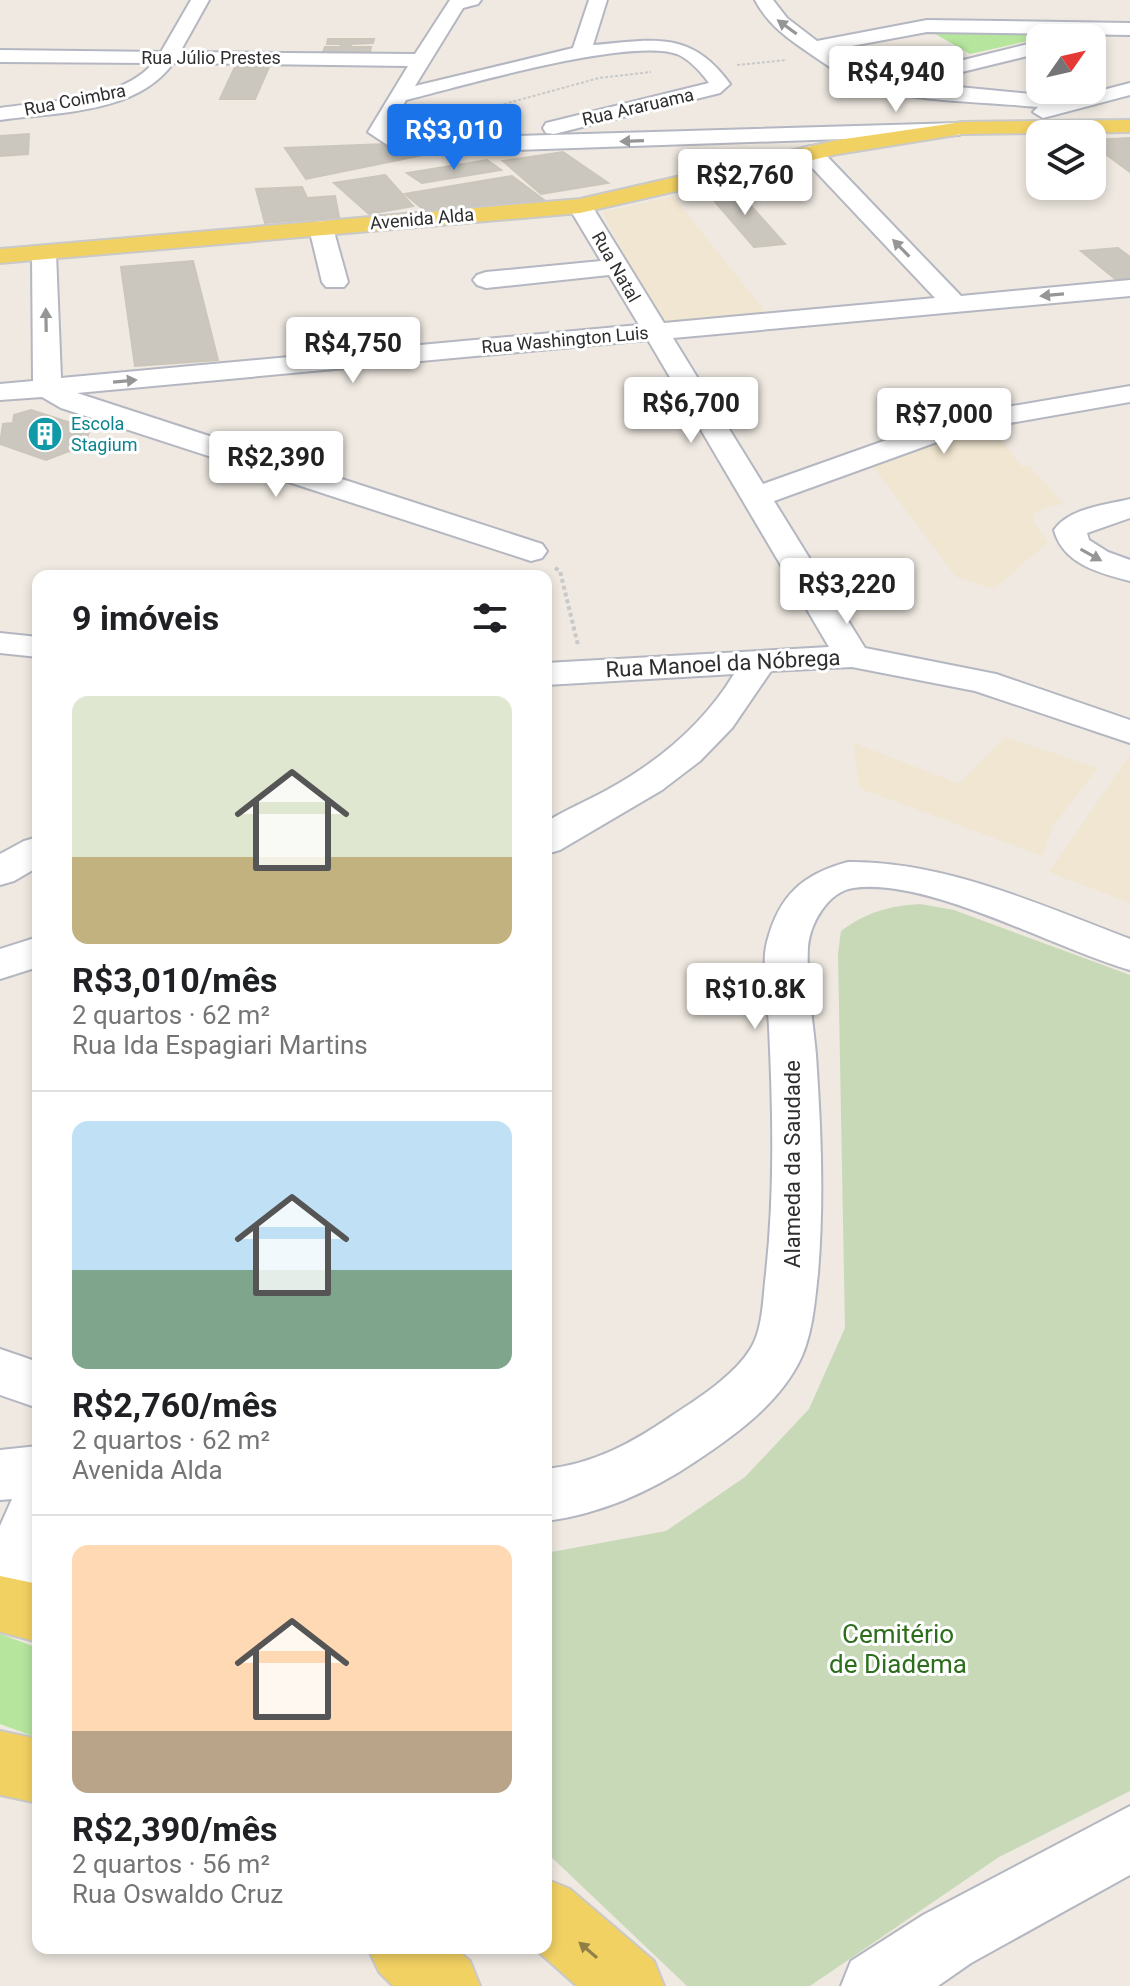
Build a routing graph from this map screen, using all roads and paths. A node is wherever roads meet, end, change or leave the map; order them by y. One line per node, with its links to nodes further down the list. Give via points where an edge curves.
1 (200, 0): 14 (street, Rua Coimbra)
2 (598, 0): 12 (street)
3 (764, 0): 10 (street, one-way to 3, via 771,15)
4 (458, 1): 15 (street)
5 (1130, 29): 7 (street)
6 (1026, 32): 10 (street, via 873,28)
7 (1106, 33)
8 (1106, 43): 9 (street)
9 (1117, 48)
10 (821, 50): 16 (street); 18 (street)
11 (1026, 50): 18 (street)
12 (581, 52): 17 (street, via 674,46); 20 (street)
13 (0, 56): 14 (street, Rua Júlio Prestes)
14 (166, 57): 15 (street, Rua Júlio Prestes, via 244,52); 24 (street, Rua Coimbra, via 144,86)
15 (423, 60): 20 (street)
16 (787, 60): 17 (path)
17 (708, 68): 27 (street, Rua Araruama, via 719,87); 28 (path, via 599,78 486,109)
18 (885, 85): 22 (street)
19 (1130, 89): 21 (street)
20 (401, 95): 28 (street, via 379,132 402,144)
21 (1106, 95)
22 (1026, 99)
23 (1072, 104): 25 (street)
24 (11, 113)
25 (993, 127): 26 (main road); 26 (main road, Avenida Alda, via 1130,126)
26 (954, 133): 27 (street, one-way to 27); 29 (main road, Avenida Alda)
27 (489, 146): 28 (street)
28 (428, 147)
29 (811, 153): 30 (main road, Avenida Alda); 38 (street, one-way to 29)
30 (580, 206): 31 (main road, Avenida Alda); 34 (street, Rua Natal)
31 (321, 228): 32 (main road, Avenida Alda, via 119,239); 36 (street)
32 (44, 253): 33 (main road, Avenida Alda); 40 (street, one-way to 32)
33 (0, 256)
34 (615, 267): 35 (street); 39 (street, Rua Natal)
35 (486, 280)
36 (335, 282)
37 (1130, 288): 38 (street, Rua Washington Luis, one-way to 38)
38 (955, 304): 39 (street, Rua Washington Luis)
39 (654, 331): 40 (street, Rua Washington Luis, one-way to 39); 43 (street, Rua Natal)
40 (47, 388): 41 (street, Rua Washington Luis); 45 (street, via 71,402 221,453)
41 (0, 392)
42 (1130, 394): 43 (street, via 964,422)
43 (754, 498): 49 (street, Rua Natal)
44 (1130, 508): 46 (street, one-way to 46, via 1070,530 1074,545)
45 (531, 551): 51 (path, via 560,571)
46 (1130, 571)
47 (0, 643): 48 (street)
48 (32, 646)
49 (852, 656): 50 (street, Rua Manoel da Nóbrega); 53 (street, Rua Manoel da Nóbrega, via 983,682)
50 (760, 660): 51 (street, Rua Manoel da Nóbrega); 54 (street, via 718,724 673,766)
51 (584, 672): 52 (street, Rua Manoel da Nóbrega)
52 (552, 674)
53 (1130, 732)
54 (552, 837)
55 (32, 853): 56 (street)
56 (0, 872)
57 (1130, 955): 62 (street, Alameda da Saudade, via 925,884 846,875 816,889 799,910 787,945 796,1164 794,1258 775,1358 691,1436 631,1471)
58 (0, 1372): 59 (street)
59 (32, 1383)
60 (32, 1472): 61 (street)
61 (0, 1475)
62 (552, 1495)
63 (32, 1516): 64 (street, via 22,1553)
64 (21, 1609)
65 (0, 1763): 66 (main road)
66 (32, 1770)
67 (1130, 1839): 72 (street, via 947,1939)
68 (552, 1918): 71 (main road, one-way to 68)
69 (410, 1954): 70 (main road)
70 (445, 1986)
71 (629, 1986)
72 (876, 1986)

